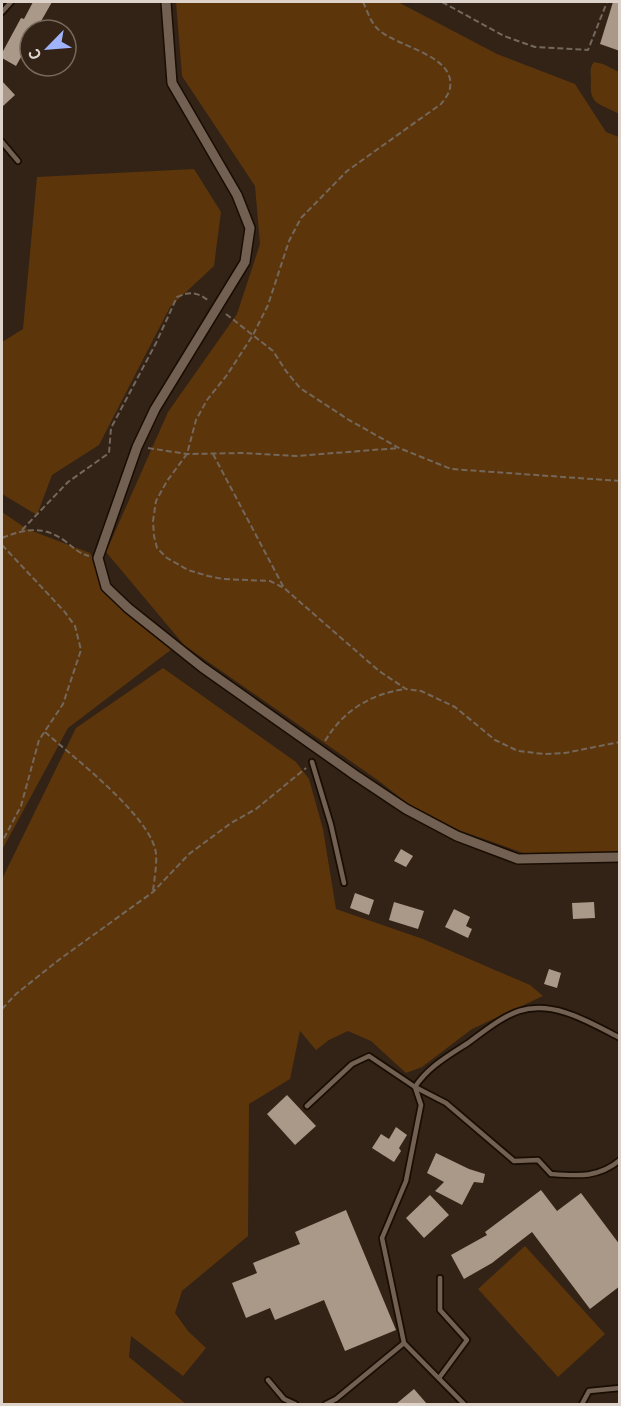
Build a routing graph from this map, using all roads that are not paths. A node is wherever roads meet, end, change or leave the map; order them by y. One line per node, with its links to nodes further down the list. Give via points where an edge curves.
1 (11, 2): 3 (lane)
2 (166, 2): 7 (street, via 172,83 237,195 250,228 245,262 155,409 137,447 98,558 106,587 202,667 406,809 457,836 518,859)
3 (2, 12)
4 (2, 142): 5 (lane)
5 (18, 161)
6 (312, 762): 8 (lane)
7 (620, 858)
8 (344, 883)
9 (620, 1038): 10 (lane, via 555,1008 518,1011 424,1073)
10 (415, 1086): 11 (lane, via 369,1056 352,1064); 12 (lane, via 446,1103 514,1161 538,1160 551,1174 586,1176); 14 (lane, via 421,1105 406,1181 382,1238)
11 (307, 1106)
12 (620, 1160)
13 (440, 1278): 15 (lane, via 440,1310 467,1340)
14 (404, 1343): 15 (lane); 19 (lane)
15 (439, 1378): 20 (lane)
16 (268, 1380): 18 (lane, via 284,1399)
17 (620, 1388): 21 (lane, via 589,1391)
18 (295, 1404)
19 (326, 1404)
20 (464, 1404)
21 (582, 1404)

